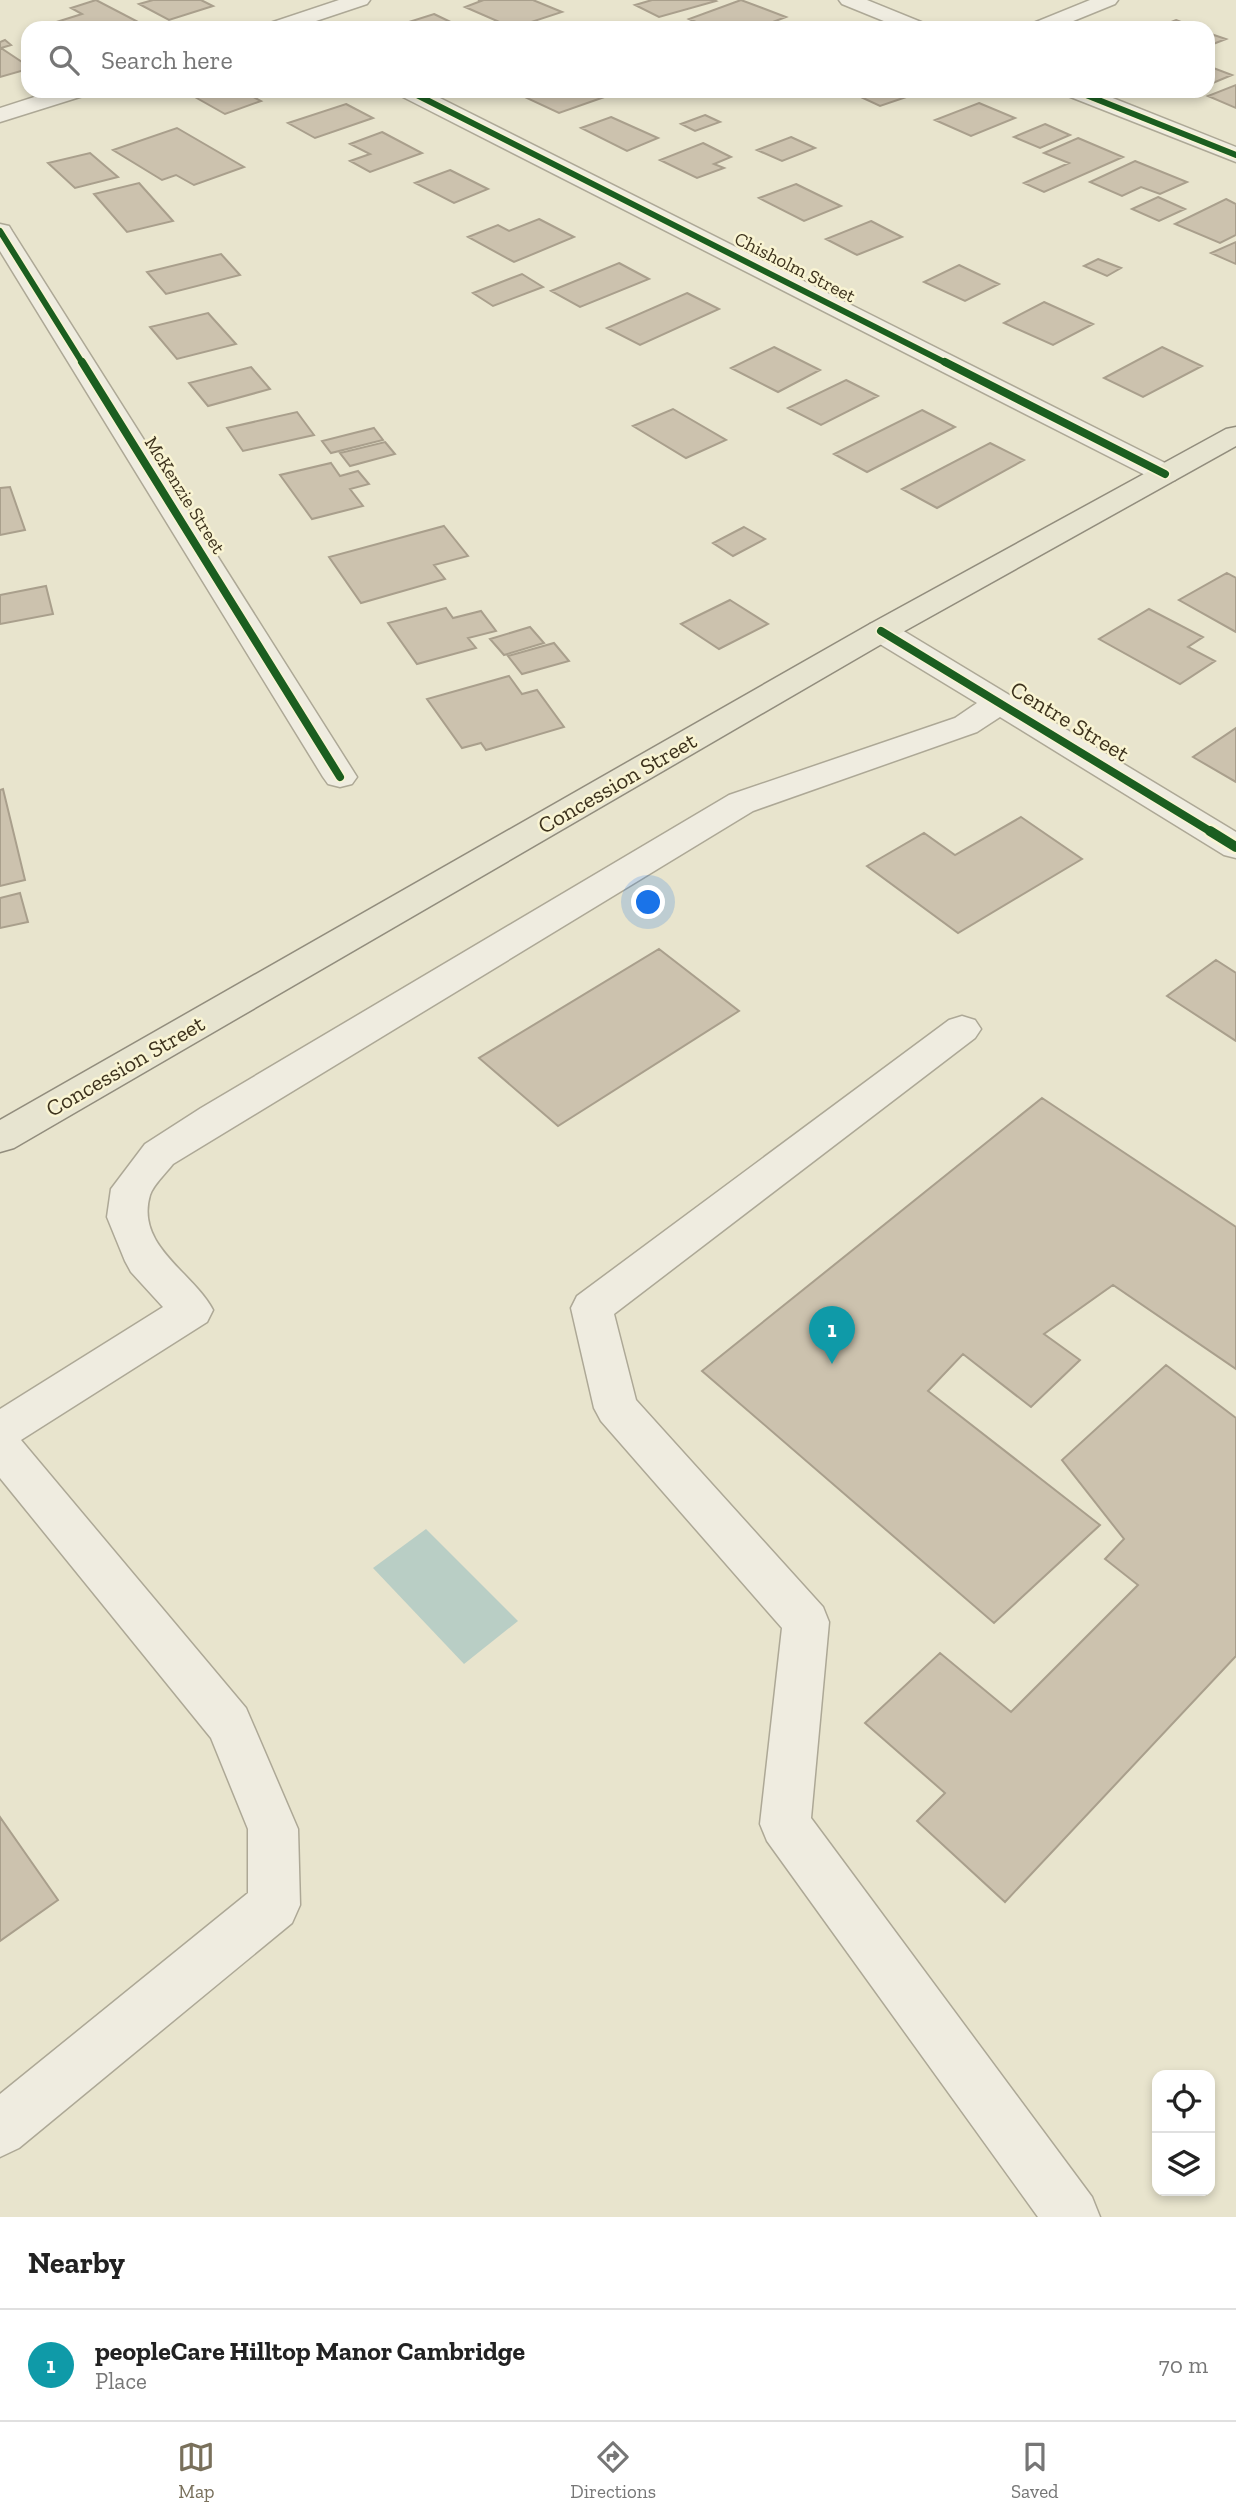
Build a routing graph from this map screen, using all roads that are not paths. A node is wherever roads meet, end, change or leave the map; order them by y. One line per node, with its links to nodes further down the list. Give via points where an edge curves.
1 (360, 0): 4 (street)
2 (849, 0): 5 (street)
3 (1108, 0): 6 (street)
4 (297, 21)
5 (902, 21)
6 (1056, 21)
7 (53, 98): 10 (street)
8 (423, 98): 14 (street, Chisholm Street)
9 (1094, 98): 11 (street)
10 (0, 115)
11 (1236, 155)
12 (0, 231): 17 (street, McKenzie Street)
13 (1236, 435): 14 (main road, Concession Street)
14 (1166, 474): 15 (main road, Concession Street)
15 (881, 631): 16 (street, Centre Street); 20 (main road, Concession Street)
16 (999, 703): 18 (street, Centre Street); 21 (street, via 966,725 741,803 159,1154 131,1189 127,1217 145,1261 192,1310)
17 (340, 778)
18 (1236, 847)
19 (962, 1029): 24 (street, via 592,1308 616,1408 806,1622 786,1824)
20 (0, 1138)
21 (0, 1431)
22 (0, 1446): 23 (street, via 229,1724 273,1829 274,1905)
23 (0, 2129)
24 (1072, 2217)

